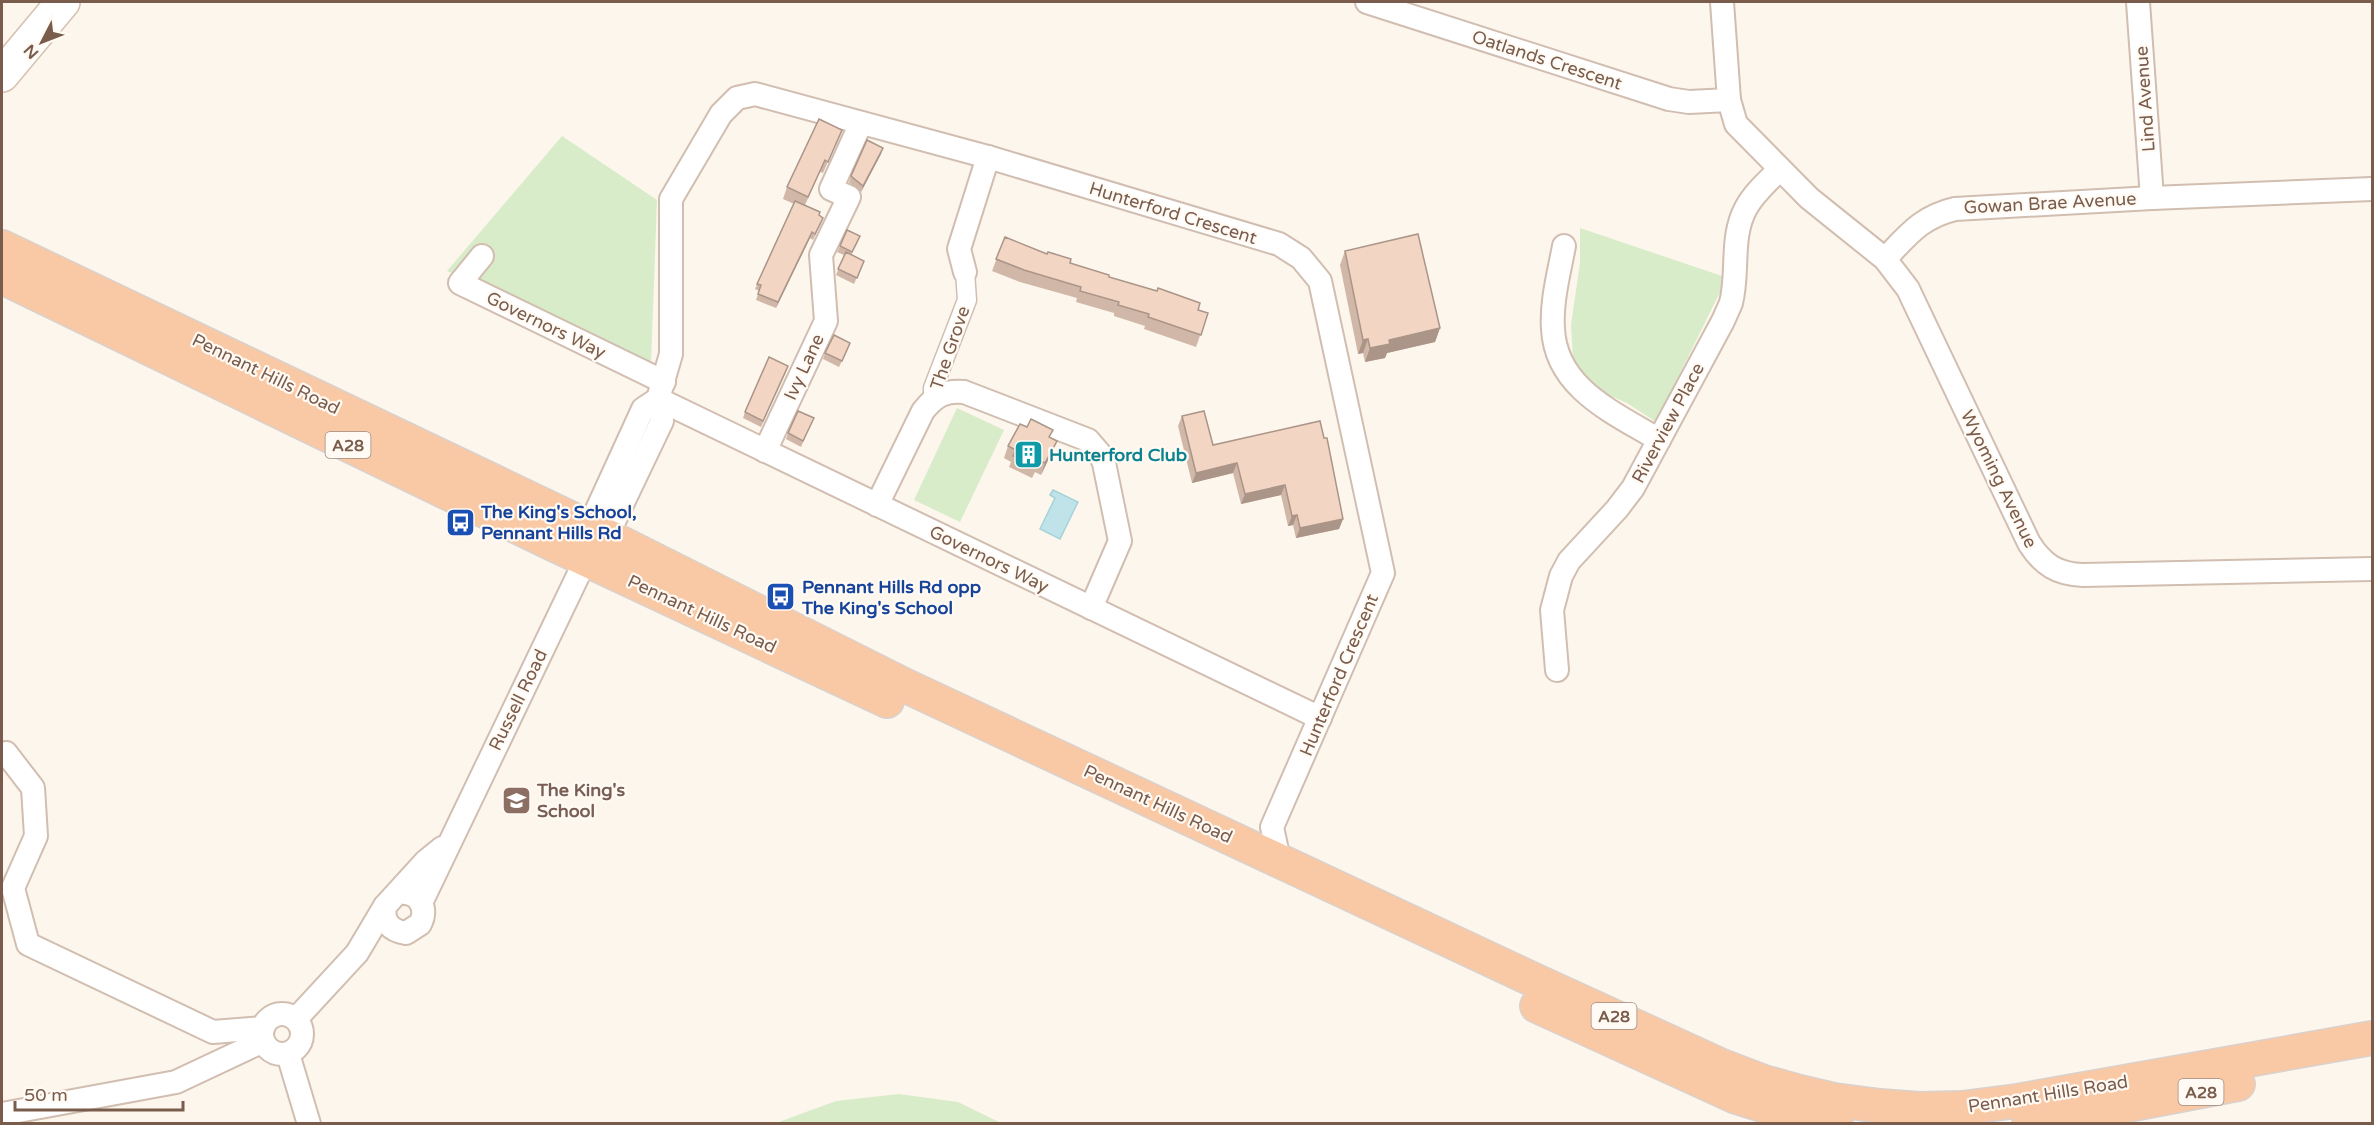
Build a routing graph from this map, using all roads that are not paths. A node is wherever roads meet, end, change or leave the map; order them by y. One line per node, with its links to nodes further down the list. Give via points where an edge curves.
1 (63, 2): 5 (main road)
2 (1368, 2): 6 (street, Oatlands Crescent, via 1669,99)
3 (1722, 2): 6 (street)
4 (2138, 2): 11 (street, Lind Avenue)
5 (2, 75)
6 (1729, 100): 9 (street, via 1736,124)
7 (861, 123): 8 (street, Hunterford Crescent); 18 (street, Hunterford Crescent, via 755,94 737,98 721,114 671,199 671,354); 21 (street, Ivy Lane, via 831,189 849,197 821,255 826,321)
8 (988, 158): 16 (street, The Grove, via 959,249); 27 (street, Hunterford Crescent, via 1280,244 1301,258 1320,281 1383,573)
9 (1780, 169): 15 (street); 20 (street, Riverview Place, via 1747,205 1740,219 1736,286 1731,303)
10 (2373, 189): 11 (street, Gowan Brae Avenue)
11 (2152, 198): 15 (street, Gowan Brae Avenue, via 1940,212 1924,220)
12 (1564, 246): 20 (street, via 1552,327 1569,376 1589,398)
13 (2, 247): 23 (highway, Pennant Hills Road / A28)
14 (482, 256): 18 (street, Governors Way, via 460,283)
15 (1885, 260): 24 (street, Wyoming Avenue, via 1908,289 2029,543 2052,569 2083,575)
16 (964, 272): 19 (street, The Grove, via 967,300 933,388)
17 (2, 278): 23 (highway, Pennant Hills Road / A28)
18 (661, 391): 21 (street, Governors Way); 23 (street, via 643,409)
19 (933, 399): 22 (street, via 916,423); 25 (street, via 944,393 964,392 1088,440 1100,454 1120,541)
20 (1659, 440): 26 (street, Riverview Place, via 1627,498 1575,553 1561,576 1552,610)
21 (765, 451): 22 (street, Governors Way)
22 (877, 505): 25 (street, Governors Way)
23 (594, 540): 29 (street, Russell Road); 30 (highway, Pennant Hills Road / A28); 42 (highway, Pennant Hills Road / A28, via 1680,1073 1734,1096)
24 (2373, 569)
25 (1091, 608): 27 (street, Governors Way)
26 (1557, 670)
27 (1320, 718): 30 (street, Hunterford Crescent, via 1272,827)
28 (6, 753): 36 (street, via 33,788 36,836 14,888 28,944 213,1032)
29 (450, 841): 31 (street); 32 (street, Russell Road)
30 (1279, 860): 37 (highway, Pennant Hills Road / A28, via 1722,1066 1764,1082 1834,1100 1919,1109 1962,1108)
31 (392, 899): 32 (street, via 412,894); 33 (street, via 385,920); 34 (street)
32 (422, 903): 33 (street, via 424,915 418,927 406,933)
33 (393, 930): 34 (street)
34 (357, 953): 35 (street)
35 (296, 1019): 36 (street, via 290,1015 271,1017); 38 (street, via 303,1037)
36 (263, 1034): 38 (street, via 272,1051); 40 (street, via 176,1082)
37 (2373, 1038)
38 (288, 1054): 41 (street)
39 (2373, 1059): 43 (highway, Pennant Hills Road / A28)
40 (2, 1114)
41 (309, 1124)
42 (1836, 1124)
43 (2029, 1124)

